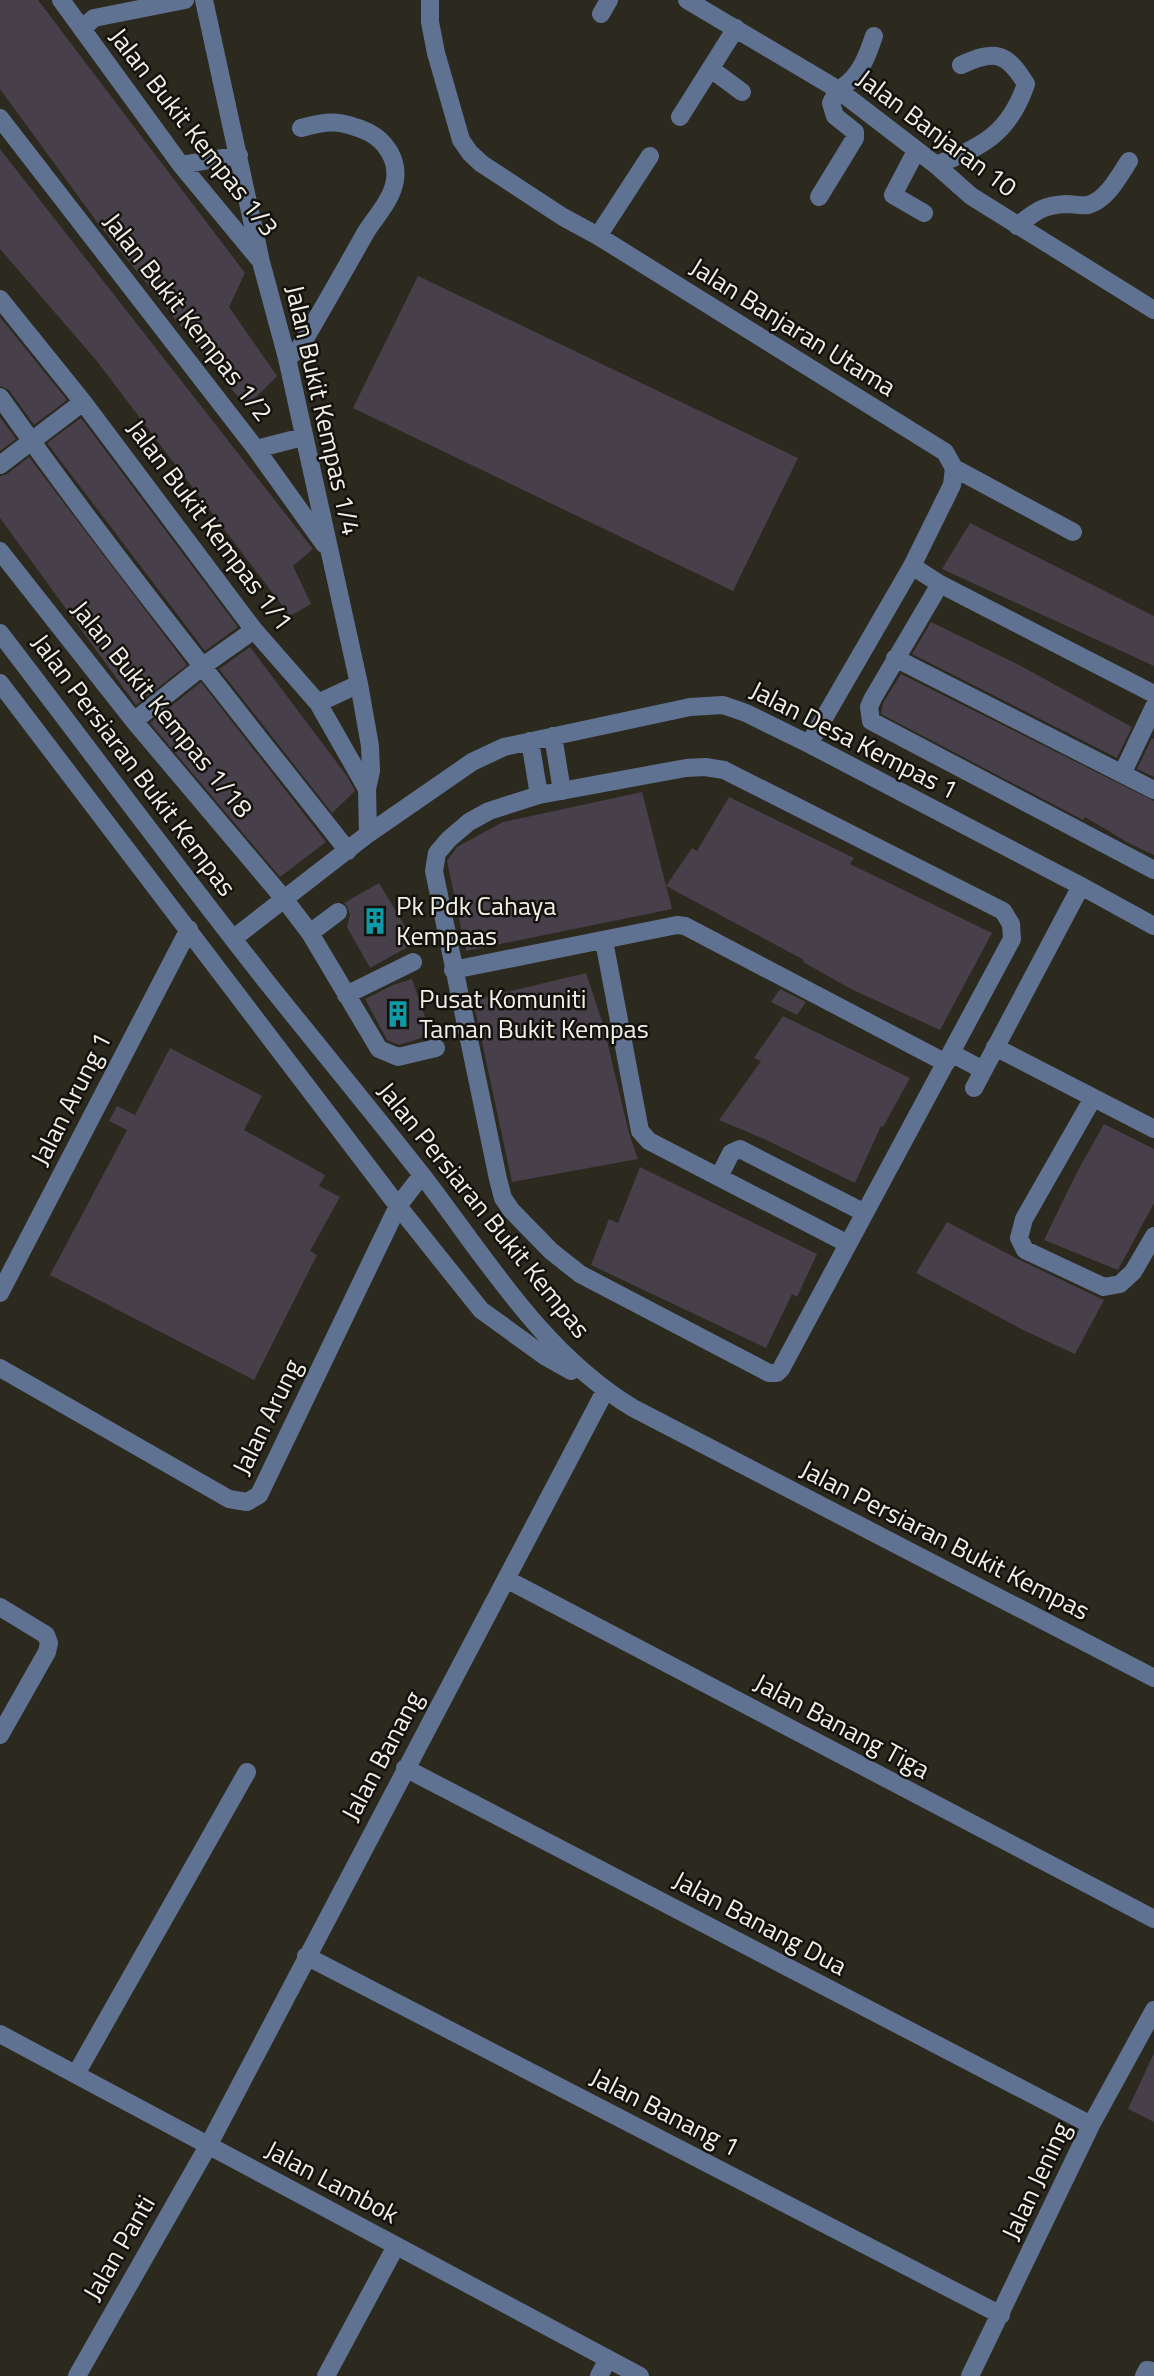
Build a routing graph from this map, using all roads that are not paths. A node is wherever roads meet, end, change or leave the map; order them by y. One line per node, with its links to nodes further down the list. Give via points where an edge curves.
1 (61, 0): 8 (street, Jalan Bukit Kempas 1/3)
2 (77, 0): 8 (street)
3 (185, 0): 8 (street, via 102,16)
4 (204, 0): 18 (street, Jalan Bukit Kempas 1/4)
5 (430, 0): 26 (street, Jalan Banjaran Utama, via 436,53 461,140 470,153 551,210)
6 (687, 0): 7 (street, Jalan Banjaran 10)
7 (736, 28): 11 (street); 12 (street, Jalan Banjaran 10)
8 (82, 29): 21 (street, Jalan Bukit Kempas 1/3)
9 (874, 36): 12 (street, via 853,79)
10 (961, 65): 22 (street, via 985,54 1002,57 1026,84 1017,108 993,136 976,149)
11 (711, 69): 13 (street); 14 (street)
12 (837, 89): 17 (street, Jalan Banjaran 10); 23 (street, via 831,103 835,116 855,132 855,138)
13 (742, 92)
14 (680, 117)
15 (0, 118): 35 (street, Jalan Bukit Kempas 1/2)
16 (301, 128): 30 (street, via 347,122 376,136 392,155 395,180 299,349)
17 (916, 151): 22 (street, Jalan Banjaran 10); 24 (street, via 893,195)
18 (239, 155): 21 (street); 27 (street, Jalan Bukit Kempas 1/4)
19 (650, 156): 26 (street)
20 (1129, 161): 25 (street, via 1101,199 1087,205 1039,209)
21 (181, 165): 27 (street, Jalan Bukit Kempas 1/3)
22 (936, 165): 25 (street, Jalan Banjaran 10, via 971,196)
23 (819, 197)
24 (923, 213)
25 (1017, 226): 29 (street, Jalan Banjaran 10)
26 (598, 236): 37 (street, Jalan Banjaran Utama, via 945,452)
27 (261, 262): 30 (street, Jalan Bukit Kempas 1/4)
28 (0, 299): 32 (street, Jalan Bukit Kempas 1/1)
29 (1154, 310)
30 (287, 358): 33 (street, Jalan Bukit Kempas 1/4)
31 (0, 397): 34 (street)
32 (83, 402): 34 (street); 43 (street, Jalan Bukit Kempas 1/1)
33 (303, 437): 35 (street); 40 (street, Jalan Bukit Kempas 1/4)
34 (32, 442): 36 (street); 46 (street)
35 (256, 449): 40 (street, Jalan Bukit Kempas 1/2)
36 (0, 465)
37 (954, 468): 38 (street, Jalan Banjaran Utama); 41 (street, via 952,485)
38 (1073, 532)
39 (0, 551): 52 (street, Jalan Bukit Kempas 1/18)
40 (330, 551): 48 (street, Jalan Bukit Kempas 1/4)
41 (912, 566): 42 (street); 55 (street)
42 (940, 583): 45 (street); 49 (street)
43 (254, 630): 46 (street); 50 (street, Jalan Bukit Kempas 1/1)
44 (0, 633): 70 (street, Jalan Persiaran Bukit Kempas)
45 (895, 658): 56 (street); 63 (street, via 869,707 871,721)
46 (203, 666): 52 (street); 62 (street)
47 (0, 683): 68 (street)
48 (359, 684): 50 (street); 57 (street, Jalan Bukit Kempas 1/4, via 370,746)
49 (1154, 694)
50 (318, 703): 57 (street, Jalan Bukit Kempas 1/1)
51 (1154, 707): 56 (street)
52 (134, 721): 65 (street, Jalan Bukit Kempas 1/18)
53 (552, 736): 54 (street, Jalan Desa Kempas 1); 55 (street, Jalan Desa Kempas 1, via 690,707 723,705); 59 (street)
54 (530, 741): 60 (street); 61 (street, Jalan Desa Kempas 1, via 472,762)
55 (809, 744): 64 (street, Jalan Desa Kempas 1)
56 (1122, 774): 58 (street)
57 (368, 789): 61 (street, Jalan Bukit Kempas 1/4)
58 (1154, 789)
59 (562, 790): 60 (street); 77 (street, via 687,768 724,770 1003,911 1012,924 1012,939)
60 (539, 795): 73 (street, via 489,811 437,853 434,871)
61 (368, 834): 62 (street, Jalan Desa Kempas 1)
62 (348, 850): 65 (street, Jalan Desa Kempas 1)
63 (1154, 870)
64 (1081, 886): 67 (street, Jalan Desa Kempas 1); 75 (street)
65 (285, 900): 69 (street, Jalan Bukit Kempas 1/18); 70 (street, Jalan Desa Kempas 1)
66 (338, 912): 69 (street)
67 (1154, 926)
68 (189, 929): 84 (street); 88 (street, Jalan Arung 1)
69 (310, 933): 74 (street, Jalan Bukit Kempas 1/18)
70 (234, 938): 82 (street, Jalan Persiaran Bukit Kempas)
71 (604, 941): 73 (street); 77 (street, via 685,926); 83 (street, via 640,1131 649,1141)
72 (413, 962): 74 (street)
73 (453, 970): 87 (street, via 503,1198 551,1251 580,1274 769,1373 777,1373)
74 (346, 995): 76 (street, Jalan Bukit Kempas 1/18, via 379,1049 398,1057)
75 (995, 1047): 78 (street); 80 (street)
76 (436, 1048)
77 (948, 1058): 78 (street); 85 (street)
78 (983, 1070): 79 (street)
79 (974, 1088)
80 (1093, 1098): 81 (street); 86 (street, via 1024,1219 1019,1238 1024,1250 1104,1287 1120,1284 1133,1272)
81 (1154, 1129)
82 (422, 1175): 84 (street, Jalan Arung); 90 (street, Jalan Persiaran Bukit Kempas, via 517,1302 552,1343)
83 (719, 1177): 85 (street, via 732,1153 740,1149); 87 (street)
84 (398, 1206): 89 (street, Jalan Arung, via 260,1495 247,1502 229,1499); 90 (street, via 481,1310)
85 (865, 1213): 87 (street)
86 (1154, 1236)
87 (849, 1244)
88 (0, 1293)
89 (0, 1368)
90 (605, 1391): 91 (street, Jalan Banang); 93 (street, Jalan Persiaran Bukit Kempas)
91 (506, 1579): 95 (street, Jalan Banang); 97 (street, Jalan Banang Tiga)
92 (0, 1607): 94 (street, via 46,1635 49,1643)
93 (1154, 1678)
94 (0, 1735)
95 (405, 1768): 98 (street, Jalan Banang); 102 (street, Jalan Banang Dua)
96 (247, 1772): 101 (street)
97 (1154, 1919)
98 (306, 1956): 103 (street, Jalan Banang); 105 (street, Jalan Banang 1)
99 (1154, 2010): 102 (street, Jalan Jening)
100 (0, 2034): 101 (street, Jalan Lambok)
101 (76, 2074): 103 (street, Jalan Lambok)
102 (1091, 2126): 105 (street, Jalan Jening)
103 (208, 2146): 104 (street, Jalan Lambok); 108 (street, Jalan Panti)
104 (396, 2246): 106 (street, Jalan Lambok); 109 (street)
105 (1001, 2315): 112 (street, Jalan Jening)
106 (608, 2359): 110 (street); 111 (street, Jalan Lambok)
107 (1154, 2371): 113 (street, via 1147,2370)
108 (77, 2376)
109 (326, 2376)
110 (599, 2376)
111 (640, 2376)
112 (970, 2376)
113 (1144, 2376)

